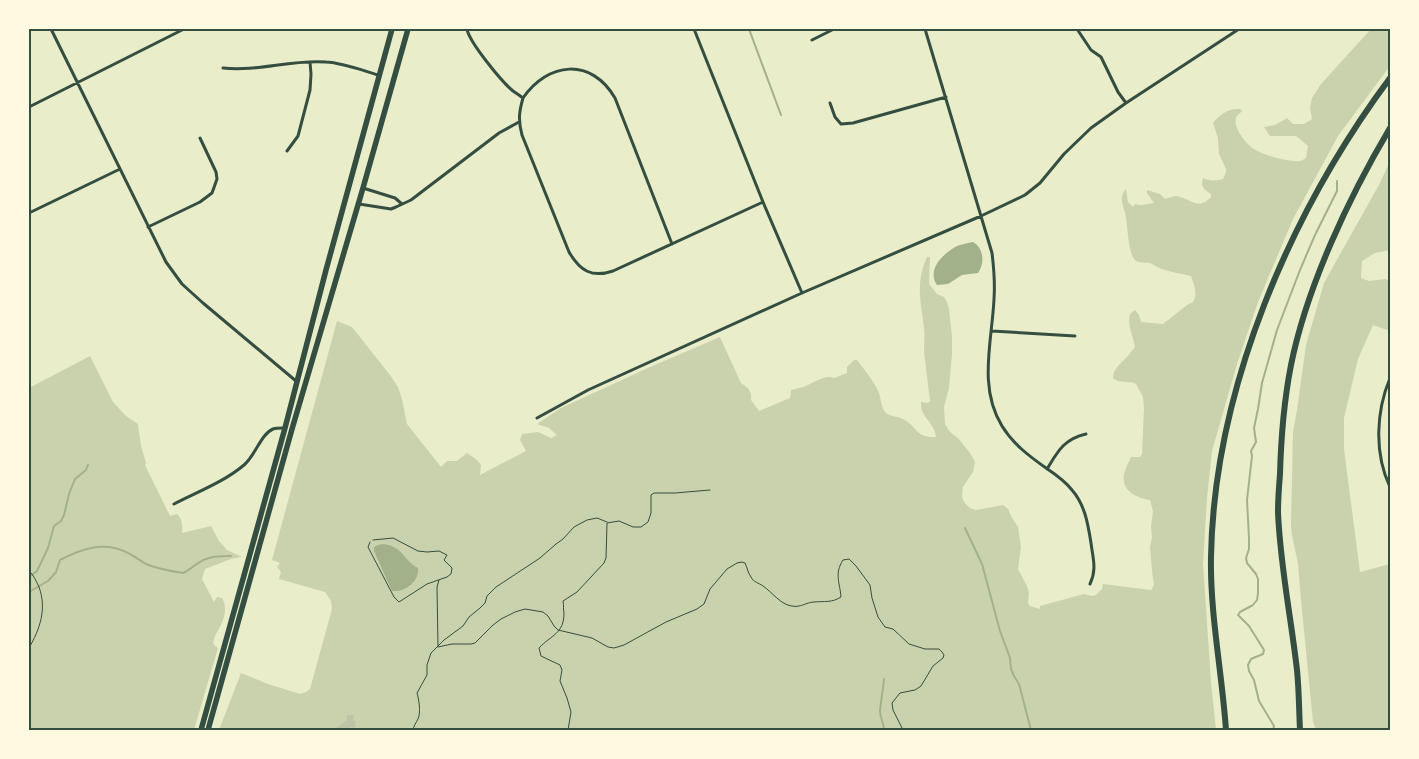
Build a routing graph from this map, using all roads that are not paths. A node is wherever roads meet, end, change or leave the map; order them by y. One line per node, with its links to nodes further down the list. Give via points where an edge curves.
1 (51, 29): 16 (street)
2 (184, 29): 16 (street)
3 (392, 29): 14 (main road)
4 (408, 29): 27 (main road)
5 (467, 29): 18 (street, via 470,40 504,82)
6 (694, 29): 28 (street)
7 (834, 29): 11 (street)
8 (925, 29): 17 (street)
9 (1077, 29): 20 (street, via 1090,50 1101,57)
10 (1239, 29): 20 (street)
11 (812, 40)
12 (310, 62): 13 (street, via 246,69); 14 (street, via 343,64); 25 (street, via 310,90 298,136)
13 (223, 68)
14 (378, 75): 39 (main road)
15 (1390, 78): 49 (highway, via 1354,128 1296,233 1249,349 1228,419 1214,500 1211,565)
16 (77, 84): 21 (street); 26 (street)
17 (946, 97): 19 (street, via 846,124 841,124 835,117); 32 (street)
18 (522, 98): 22 (street); 34 (street, via 544,76 562,69 582,70 598,77 615,98)
19 (830, 102)
20 (1126, 103): 32 (street, via 1091,128 1034,189)
21 (29, 107)
22 (519, 122): 30 (street, via 499,132); 34 (street, via 569,252 578,266 590,273 605,274)
23 (1390, 128): 50 (highway, via 1344,216 1313,288 1300,329 1286,399 1278,510 1297,670)
24 (200, 138): 33 (street, via 216,172 212,193)
25 (287, 151)
26 (120, 169): 31 (street); 33 (street)
27 (363, 188): 29 (main road); 30 (street, via 395,198)
28 (763, 202): 34 (street); 35 (street)
29 (358, 204): 30 (street, via 391,209); 48 (main road)
30 (402, 204)
31 (29, 213)
32 (982, 216): 35 (street); 36 (street, via 994,269)
33 (148, 227): 39 (street, via 182,284)
34 (672, 244)
35 (802, 294): 40 (street, via 588,390)
36 (992, 331): 37 (street); 43 (street, via 987,377 996,415 1017,446)
37 (1075, 336)
38 (1390, 378): 44 (street, via 1379,424 1382,461)
39 (296, 381): 41 (main road)
40 (537, 418)
41 (285, 428): 45 (street, via 269,431 250,459 238,470); 47 (main road)
42 (1086, 434): 43 (street, via 1064,444)
43 (1047, 469): 46 (street, via 1073,491 1085,514 1094,570)
44 (1390, 487)
45 (174, 504)
46 (1090, 584)
47 (201, 730)
48 (208, 730)
49 (1226, 730)
50 (1300, 730)

